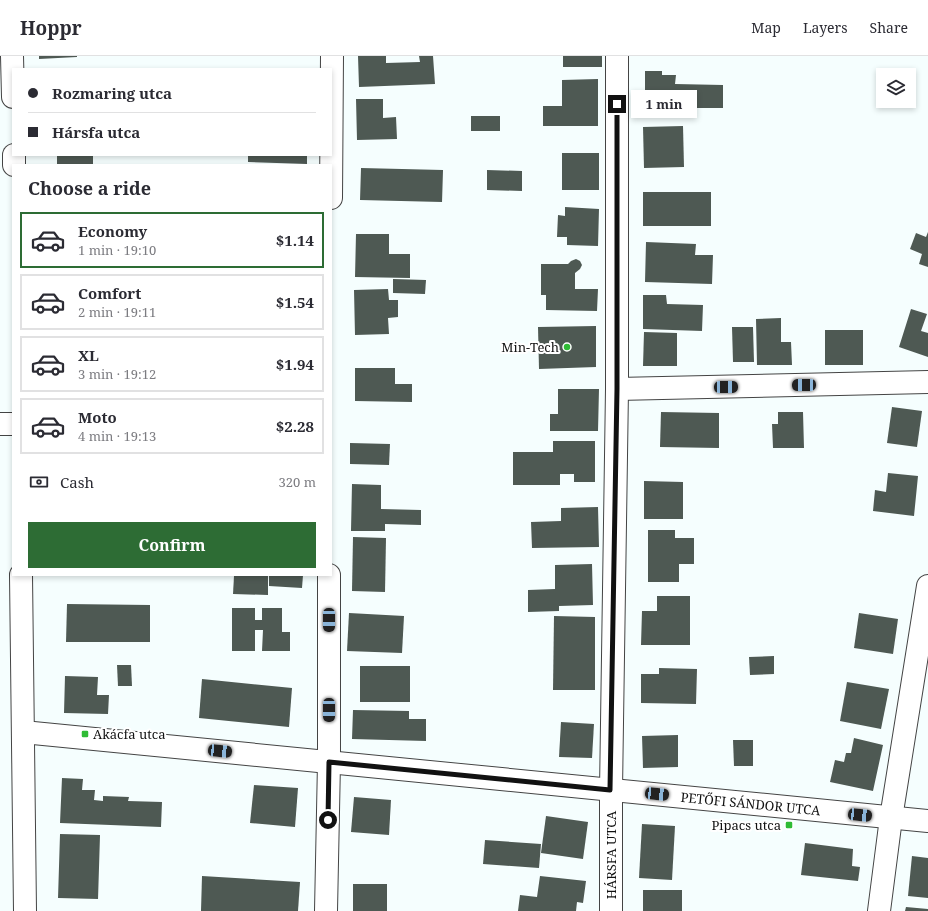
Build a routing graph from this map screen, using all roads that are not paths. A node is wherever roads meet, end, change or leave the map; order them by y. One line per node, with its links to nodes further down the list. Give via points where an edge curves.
1 (12, 56): 4 (street)
2 (332, 56): 5 (street)
3 (617, 56): 7 (street, HÁRSFA UTCA)
4 (12, 68)
5 (332, 68)
6 (928, 382): 7 (street)
7 (617, 389): 15 (street, HÁRSFA UTCA)
8 (0, 424): 9 (street)
9 (12, 424)
10 (21, 576): 13 (street)
11 (330, 576): 14 (street)
12 (928, 586): 16 (street)
13 (23, 732): 14 (street, PETŐFI SÁNDOR UTCA); 18 (street)
14 (329, 762): 15 (street, PETŐFI SÁNDOR UTCA); 19 (street)
15 (610, 790): 16 (street, PETŐFI SÁNDOR UTCA); 20 (street, HÁRSFA UTCA)
16 (892, 818): 17 (street, PETŐFI SÁNDOR UTCA); 21 (street)
17 (928, 821)
18 (25, 911)
19 (326, 911)
20 (611, 911)
21 (879, 911)

